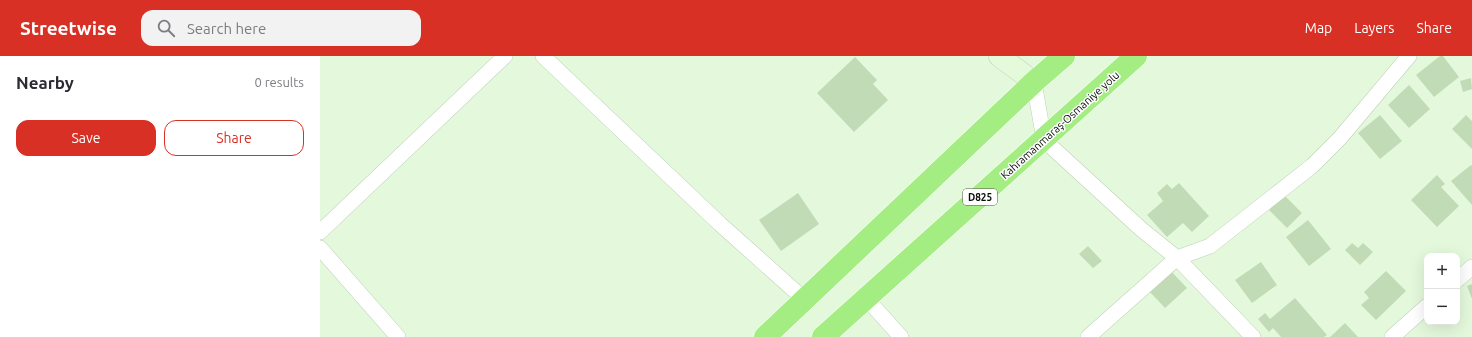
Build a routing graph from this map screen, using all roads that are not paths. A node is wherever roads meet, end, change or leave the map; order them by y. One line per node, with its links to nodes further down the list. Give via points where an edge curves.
1 (505, 56): 9 (street)
2 (543, 56): 15 (street, via 720,224)
3 (999, 56): 7 (street)
4 (1064, 56): 7 (highway)
5 (1136, 56): 8 (highway, Kahramanmaraş-Osmaniye yolu / D825)
6 (1409, 56): 11 (street, via 1340,138 1312,166 1210,246)
7 (1034, 82): 8 (street); 15 (highway)
8 (1044, 140): 11 (street, via 1141,229); 14 (highway, Kahramanmaraş-Osmaniye yolu / D825)
9 (320, 232)
10 (320, 248): 17 (street)
11 (1177, 258): 21 (street); 22 (street)
12 (1472, 267): 13 (street)
13 (1460, 277)
14 (866, 298): 19 (highway, Kahramanmaraş-Osmaniye yolu / D825); 20 (street)
15 (805, 300): 18 (highway)
16 (1424, 309): 23 (street)
17 (398, 337)
18 (765, 337)
19 (823, 337)
20 (901, 337)
21 (1088, 337)
22 (1253, 337)
23 (1392, 337)

